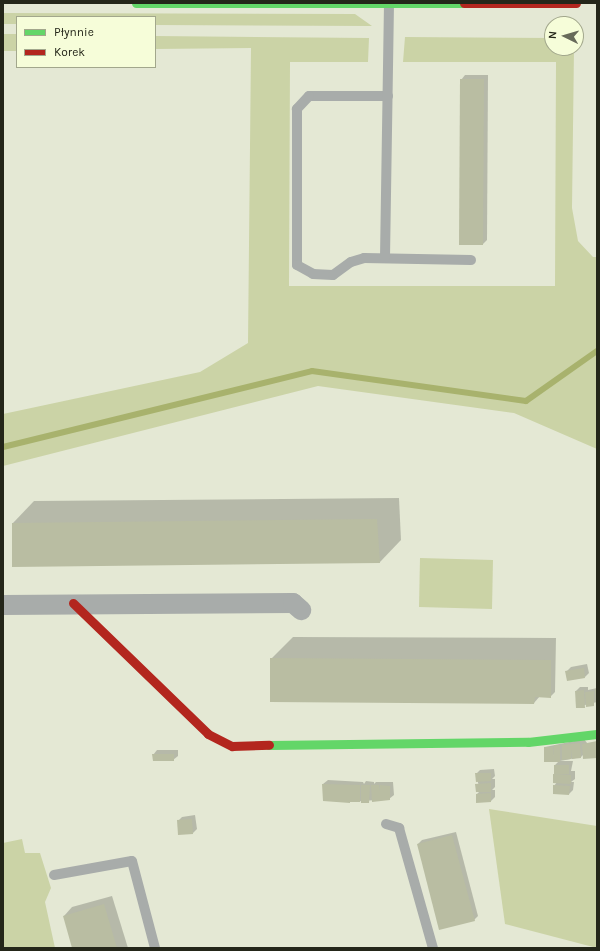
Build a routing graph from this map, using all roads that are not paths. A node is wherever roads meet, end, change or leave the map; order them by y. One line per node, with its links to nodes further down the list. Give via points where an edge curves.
1 (136, 3): 2 (street)
2 (389, 3): 3 (street); 4 (lane)
3 (576, 3)
4 (388, 96): 5 (lane); 5 (lane, via 309,96 297,109 297,265 313,274 333,275 351,262 364,258)
5 (385, 258): 6 (lane)
6 (471, 260)
7 (73, 603): 8 (street); 9 (street, via 293,603); 10 (street, via 208,734 232,746 528,742)
8 (3, 604)
9 (301, 610)
10 (597, 734)
11 (386, 824): 14 (lane, via 399,828)
12 (54, 875): 13 (lane, via 132,861)
13 (155, 948)
14 (433, 948)

